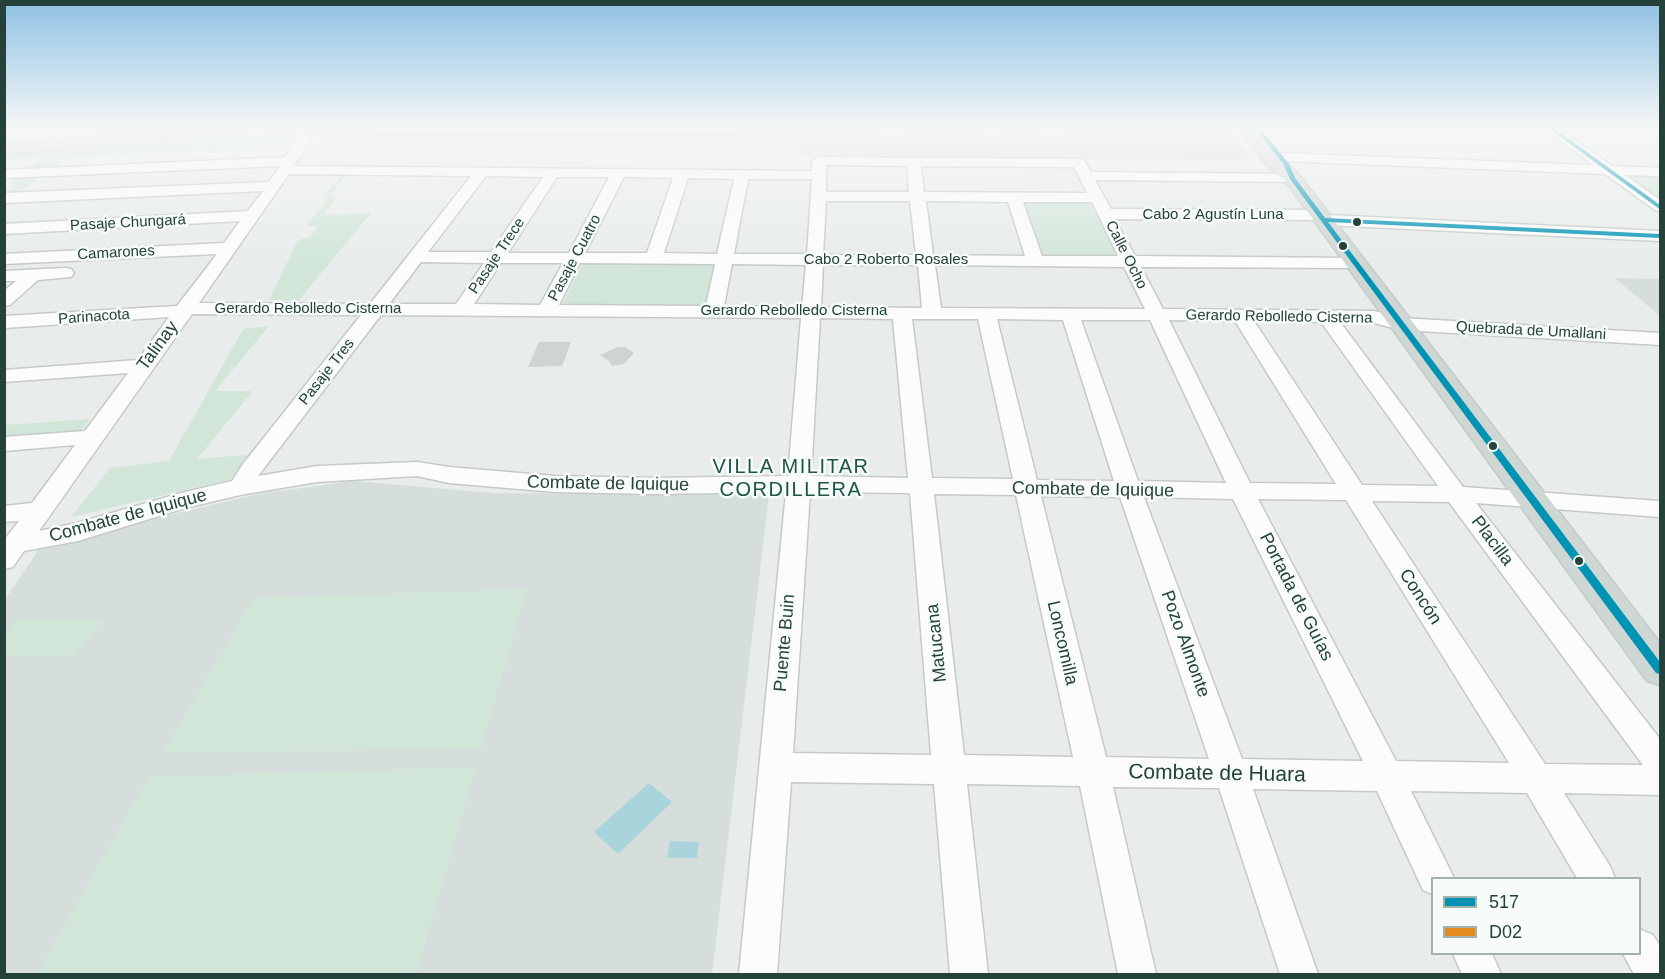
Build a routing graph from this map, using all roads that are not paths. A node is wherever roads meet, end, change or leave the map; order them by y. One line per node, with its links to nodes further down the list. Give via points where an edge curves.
1 (619, 173): 33 (street, Pasaje Cuatro)
2 (43, 174): 23 (street)
3 (281, 174): 18 (street, Talinay)
4 (481, 174): 31 (street, Pasaje Tres)
5 (552, 174): 32 (street, Pasaje Trece)
6 (662, 174): 7 (street)
7 (682, 174): 8 (street); 34 (street)
8 (742, 174): 9 (street); 36 (street)
9 (746, 174)
10 (819, 174): 19 (street, Puente Buin)
11 (914, 174): 20 (street)
12 (1084, 174): 22 (street, Calle Ocho)
13 (1204, 174): 17 (street)
14 (1287, 174): 17 (main road)
15 (1290, 174): 17 (main road)
16 (1612, 174): 24 (street)
17 (1291, 177): 27 (main road)
18 (273, 186): 23 (street); 26 (street, Talinay)
19 (819, 196): 20 (street); 37 (street, Puente Buin)
20 (917, 197): 21 (street); 38 (street)
21 (1014, 197): 22 (street); 39 (street)
22 (1097, 198): 25 (street, Calle Ocho)
23 (7, 200)
24 (1660, 207)
25 (1105, 214): 27 (street, Cabo 2 Agustín Luna); 40 (street, Calle Ocho)
26 (251, 216): 28 (street, Pasaje Chungará); 30 (street, Talinay)
27 (1322, 218): 29 (street, Cabo 2 Agustín Luna); 41 (main road)
28 (4, 229)
29 (1660, 236)
30 (228, 248): 35 (street, Camarones); 42 (street, Talinay)
31 (416, 257): 32 (street, Cabo 2 Roberto Rosales); 51 (street, Pasaje Tres)
32 (496, 257): 33 (street, Cabo 2 Roberto Rosales); 46 (street, Pasaje Trece)
33 (575, 258): 34 (street, Cabo 2 Roberto Rosales); 47 (street, Pasaje Cuatro)
34 (654, 258): 36 (street, Cabo 2 Roberto Rosales)
35 (4, 259)
36 (724, 259): 37 (street, Cabo 2 Roberto Rosales); 48 (street)
37 (815, 259): 38 (street, Cabo 2 Roberto Rosales); 52 (street, Puente Buin)
38 (926, 260): 39 (street, Cabo 2 Roberto Rosales); 50 (street)
39 (1035, 261): 40 (street, Cabo 2 Roberto Rosales)
40 (1129, 261): 41 (street, Cabo 2 Roberto Rosales); 57 (street, Calle Ocho)
41 (1356, 263): 60 (main road)
42 (217, 264): 43 (street); 49 (street, Talinay)
43 (34, 274): 44 (street); 45 (street)
44 (4, 276)
45 (4, 301)
46 (462, 309): 47 (street, Gerardo Rebolledo Cisterna); 51 (street, Gerardo Rebolledo Cisterna)
47 (547, 310): 48 (street, Gerardo Rebolledo Cisterna)
48 (714, 310): 52 (street, Gerardo Rebolledo Cisterna)
49 (182, 312): 51 (street, Gerardo Rebolledo Cisterna); 56 (street, Parinacota); 62 (street, Talinay)
50 (932, 312): 53 (street, Gerardo Rebolledo Cisterna); 54 (street, Gerardo Rebolledo Cisterna)
51 (372, 315): 52 (street, Gerardo Rebolledo Cisterna); 68 (street, Pasaje Tres)
52 (811, 318): 53 (street, Gerardo Rebolledo Cisterna); 66 (street, Puente Buin)
53 (902, 319): 54 (street, Gerardo Rebolledo Cisterna); 67 (street, Matucana)
54 (988, 320): 55 (street, Gerardo Rebolledo Cisterna); 69 (street, Loncomilla)
55 (1072, 321): 57 (street, Gerardo Rebolledo Cisterna); 70 (street, Pozo Almonte)
56 (4, 322)
57 (1160, 322): 58 (street, Gerardo Rebolledo Cisterna); 71 (street, Portada de Guías)
58 (1245, 322): 59 (street, Gerardo Rebolledo Cisterna); 72 (street, Concón)
59 (1331, 323): 60 (street, Gerardo Rebolledo Cisterna, via 1384,330); 73 (street, Placilla)
60 (1401, 324): 61 (street, Quebrada de Umallani); 74 (main road)
61 (1660, 339)
62 (143, 366): 63 (street); 64 (street, Talinay)
63 (4, 376)
64 (93, 437): 65 (street); 76 (street, Talinay)
65 (4, 444)
66 (799, 484): 67 (street, Combate de Iquique); 68 (street, Combate de Iquique, via 555,484 417,469 317,474); 81 (street, Puente Buin)
67 (921, 486): 69 (street, Combate de Iquique); 82 (street, Matucana)
68 (240, 487): 78 (street, Combate de Iquique)
69 (1025, 489): 70 (street, Combate de Iquique); 83 (street, Loncomilla)
70 (1129, 489): 71 (street, Combate de Iquique); 84 (street, Pozo Almonte)
71 (1242, 492): 72 (street, Combate de Iquique); 85 (street, Portada de Guías)
72 (1353, 493): 73 (street, Combate de Iquique); 86 (street, Concón)
73 (1456, 494): 74 (street, Combate de Iquique); 80 (street, Placilla)
74 (1533, 499): 75 (street, Combate de Iquique); 79 (main road)
75 (1660, 509)
76 (40, 511): 77 (street); 78 (street, Talinay)
77 (4, 514)
78 (10, 552)
79 (1660, 670)
80 (1660, 763)
81 (774, 766): 82 (street, Combate de Huara); 92 (street, Puente Buin)
82 (950, 769): 83 (street, Combate de Huara); 93 (street, Matucana)
83 (1093, 772): 84 (street, Combate de Huara); 94 (street, Loncomilla)
84 (1231, 774): 85 (street, Combate de Huara); 95 (street, Pozo Almonte)
85 (1387, 776): 86 (street, Combate de Huara); 88 (street, Portada de Guías)
86 (1537, 779): 87 (street, Combate de Huara); 89 (street, Concón)
87 (1660, 780)
88 (1435, 877)
89 (1596, 877)
90 (1641, 950): 97 (street)
91 (1472, 955): 96 (street)
92 (758, 975)
93 (969, 975)
94 (1137, 975)
95 (1299, 975)
96 (1482, 975)
97 (1655, 975)

